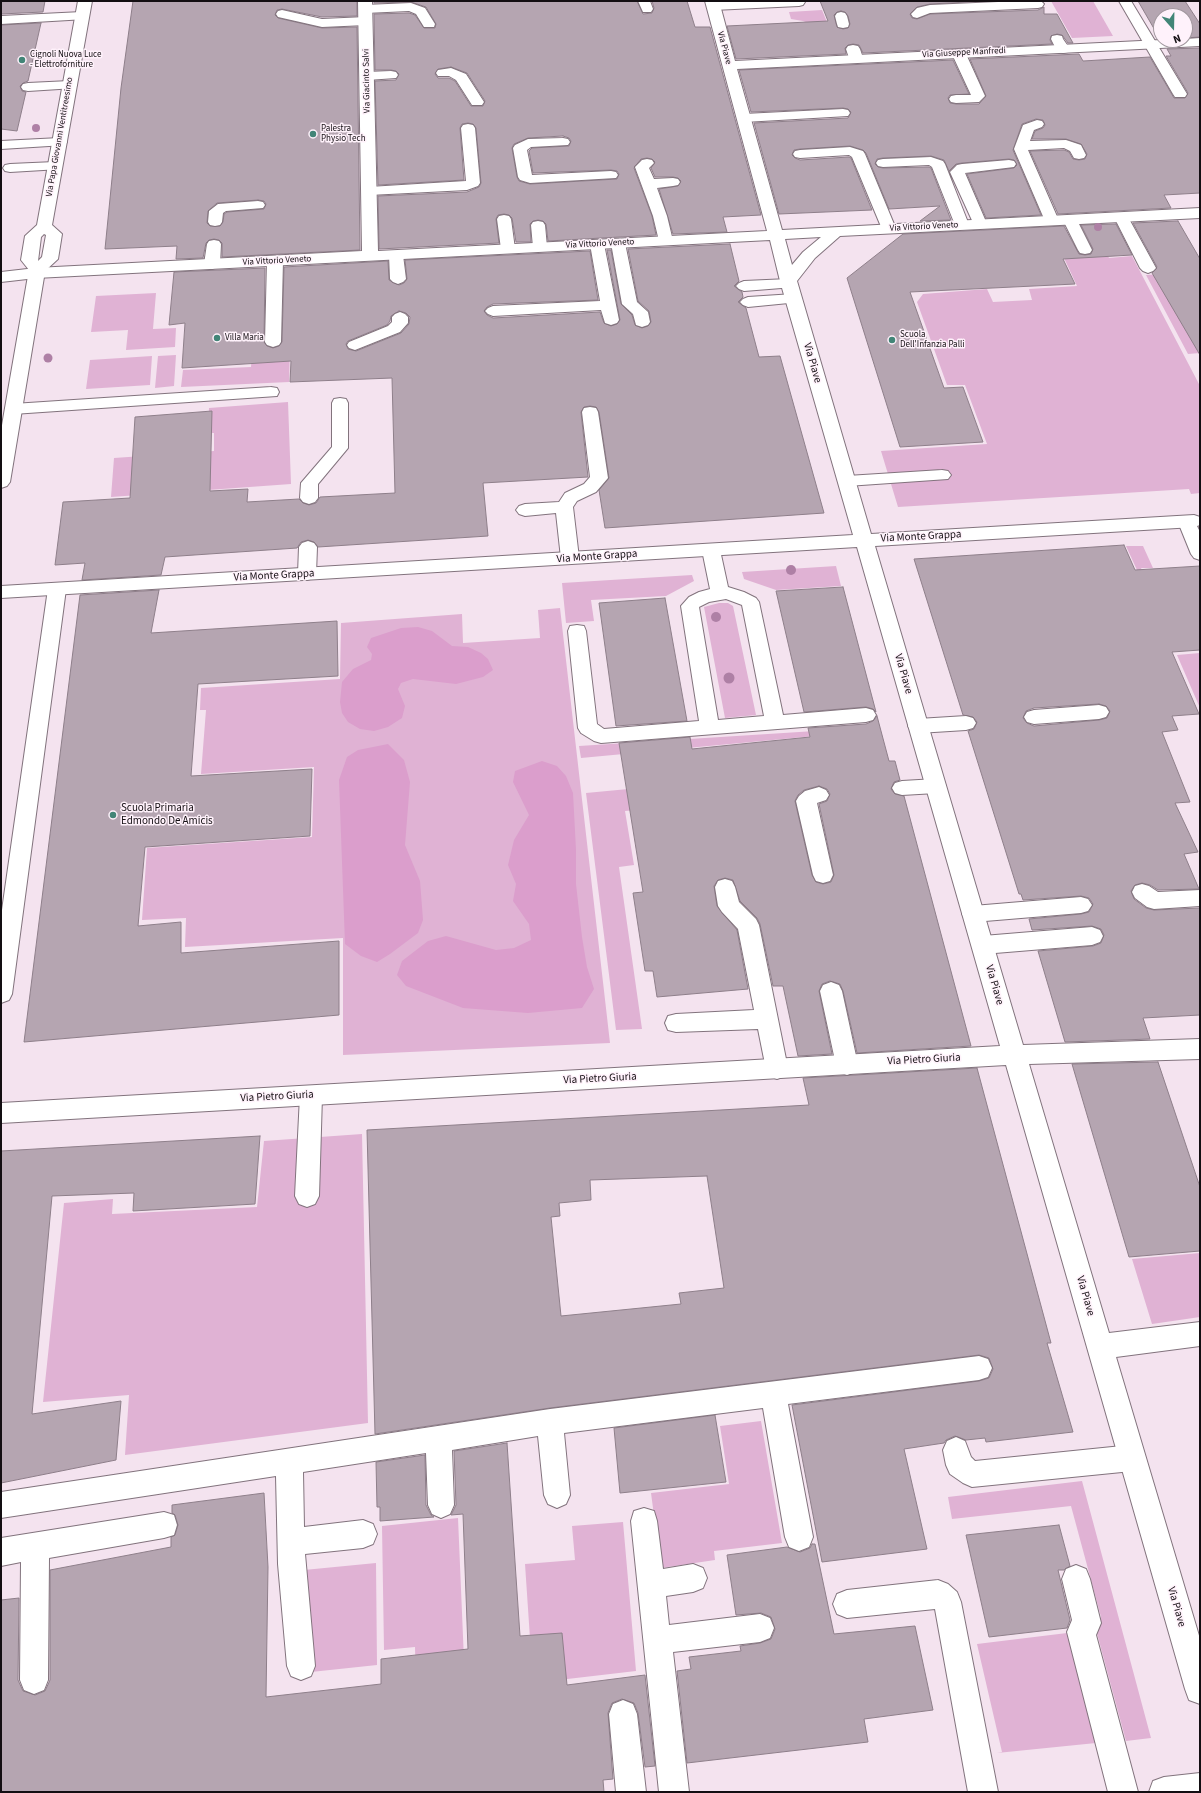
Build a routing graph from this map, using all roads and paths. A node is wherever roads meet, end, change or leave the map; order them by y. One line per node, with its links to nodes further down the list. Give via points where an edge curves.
1 (85, 1): 9 (street, Via Papa Giovanni Ventitreesimo)
2 (1125, 1): 13 (lane)
3 (799, 2): 4 (lane)
4 (712, 3): 15 (street, Via Piave)
5 (1040, 6): 8 (lane, via 930,9)
6 (365, 10): 7 (lane, via 322,23); 11 (lane, via 411,7 421,11); 18 (street, Via Giacinto Salvi)
7 (282, 14)
8 (917, 14)
9 (82, 16): 10 (lane); 19 (street, Via Papa Giovanni Ventitreesimo)
10 (1, 20)
11 (429, 24)
12 (1200, 42): 13 (street, Via Giuseppe Manfredi)
13 (1151, 45): 14 (street, Via Giuseppe Manfredi, via 1060,44); 21 (lane)
14 (959, 54): 15 (street, Via Giuseppe Manfredi, via 855,54); 22 (lane, via 978,96)
15 (729, 64): 25 (street, Via Piave)
16 (443, 73): 23 (lane, via 451,72 461,77)
17 (391, 75): 18 (lane)
18 (367, 76): 43 (street, Via Giacinto Salvi)
19 (70, 85): 20 (lane); 29 (street, Via Papa Giovanni Ventitreesimo)
20 (28, 87)
21 (1180, 94)
22 (956, 99)
23 (477, 102)
24 (843, 113): 25 (lane)
25 (745, 124): 27 (lane); 56 (street, Via Piave)
26 (1037, 124): 32 (lane, via 1028,128)
27 (815, 127)
28 (468, 128): 43 (lane, via 473,183 468,186)
29 (60, 142): 31 (lane); 38 (street, Via Papa Giovanni Ventitreesimo)
30 (563, 142): 40 (lane, via 528,144 520,148 525,177 533,185)
31 (1, 145)
32 (1022, 146): 34 (lane, via 1066,144 1076,148); 49 (lane, via 1021,149)
33 (800, 154): 54 (lane, via 850,151 858,154)
34 (1079, 155)
35 (647, 163): 42 (lane, via 642,167)
36 (883, 163): 53 (lane, via 931,161 938,164)
37 (1009, 164): 51 (lane, via 962,168 957,172)
38 (55, 166): 39 (lane); 69 (street, Via Papa Giovanni Ventitreesimo, via 44,226 54,234 50,259)
39 (10, 168)
40 (611, 175)
41 (673, 182): 42 (lane)
42 (648, 184): 57 (lane)
43 (369, 191): 65 (street, Via Giacinto Salvi)
44 (258, 205): 50 (lane, via 223,207 216,211)
45 (1200, 213): 46 (street, Via Vittorio Veneto)
46 (1121, 217): 48 (street, Via Vittorio Veneto); 68 (lane)
47 (504, 219): 62 (lane)
48 (1070, 220): 49 (street, Via Vittorio Veneto); 63 (lane)
49 (1052, 221): 51 (street, Via Vittorio Veneto)
50 (215, 222)
51 (980, 224): 53 (street, Via Vittorio Veneto)
52 (538, 225): 61 (lane)
53 (962, 225): 54 (street, Via Vittorio Veneto)
54 (889, 229): 55 (street, Via Vittorio Veneto)
55 (836, 232): 56 (street, Via Vittorio Veneto); 73 (street, via 809,255)
56 (777, 235): 57 (street, Via Vittorio Veneto); 73 (street, Via Piave)
57 (666, 240): 58 (street, Via Vittorio Veneto)
58 (618, 243): 60 (street, Via Vittorio Veneto); 77 (lane, via 630,304 640,312)
59 (214, 244): 67 (lane)
60 (597, 244): 61 (street, Via Vittorio Veneto); 75 (lane, via 609,312)
61 (540, 247): 62 (street, Via Vittorio Veneto)
62 (508, 249): 64 (street, Via Vittorio Veneto)
63 (1084, 250)
64 (396, 255): 65 (street, Via Vittorio Veneto); 71 (lane)
65 (370, 256): 66 (street, Via Vittorio Veneto)
66 (275, 261): 67 (street, Via Vittorio Veneto); 78 (lane)
67 (212, 264): 69 (street, Via Vittorio Veneto)
68 (1148, 268)
69 (36, 271): 70 (street, Via Vittorio Veneto); 83 (street)
70 (1, 277)
71 (398, 279)
72 (744, 286): 73 (lane)
73 (790, 288): 74 (lane); 86 (street, Via Piave)
74 (748, 302)
75 (494, 311)
76 (400, 317): 79 (lane, via 400,323 394,329)
77 (642, 322)
78 (273, 342)
79 (355, 345)
80 (270, 392): 83 (lane)
81 (340, 402): 87 (lane, via 340,448 310,483)
82 (590, 412): 88 (lane, via 599,478 590,488 571,497)
83 (9, 415): 84 (street)
84 (2, 472)
85 (942, 475): 86 (lane)
86 (847, 481): 91 (street, Via Piave)
87 (309, 498)
88 (564, 507): 89 (lane); 95 (lane)
89 (525, 510)
90 (1190, 521): 91 (street, Via Monte Grappa); 94 (lane)
91 (864, 541): 93 (street, Via Monte Grappa); 106 (street, Via Piave)
92 (308, 547): 96 (lane)
93 (711, 550): 95 (street, Via Monte Grappa); 99 (lane)
94 (1200, 554)
95 (570, 558): 96 (street, Via Monte Grappa)
96 (307, 574): 97 (street, Via Monte Grappa)
97 (57, 589): 98 (street, Via Monte Grappa); 120 (lane)
98 (1, 592)
99 (720, 594): 104 (lane, via 738,596 750,602); 107 (lane, via 705,596 690,606)
100 (577, 631): 107 (lane, via 588,728 601,736)
101 (1099, 712): 103 (lane)
102 (866, 715): 104 (lane)
103 (1034, 717)
104 (775, 722): 107 (lane)
105 (966, 723): 106 (lane)
106 (918, 726): 108 (street, Via Piave)
107 (710, 727)
108 (936, 786): 109 (lane); 116 (street, Via Piave)
109 (902, 788)
110 (818, 795): 111 (lane, via 806,801)
111 (823, 875)
112 (725, 887): 121 (lane, via 728,906 748,925)
113 (1142, 892): 114 (lane, via 1154,901)
114 (1200, 898)
115 (1081, 905): 116 (lane)
116 (973, 914): 118 (street, Via Piave)
117 (1092, 936): 118 (lane)
118 (983, 945): 124 (street, Via Piave)
119 (831, 991): 125 (lane)
120 (1, 994)
121 (767, 1019): 122 (lane); 126 (lane)
122 (676, 1023)
123 (1200, 1049): 124 (street, Via Pietro Giuria)
124 (1014, 1055): 125 (street, Via Pietro Giuria); 131 (street, Via Piave)
125 (847, 1065): 126 (street, Via Pietro Giuria)
126 (777, 1069): 127 (street, Via Pietro Giuria)
127 (311, 1096): 128 (street, Via Pietro Giuria); 129 (lane)
128 (1, 1113)
129 (306, 1196)
130 (1200, 1334): 131 (street)
131 (1100, 1346): 137 (street, Via Piave)
132 (980, 1368): 133 (lane)
133 (772, 1394): 134 (lane); 145 (lane)
134 (550, 1422): 135 (lane); 139 (lane)
135 (439, 1439): 138 (lane); 141 (lane)
136 (956, 1450): 137 (lane, via 959,1465 972,1474)
137 (1132, 1458): 157 (street, Via Piave)
138 (289, 1462): 140 (lane); 146 (lane)
139 (557, 1495)
140 (1, 1505)
141 (441, 1505)
142 (644, 1521): 151 (lane)
143 (164, 1525): 147 (lane)
144 (363, 1534): 146 (lane)
145 (799, 1537)
146 (291, 1542): 155 (lane)
147 (36, 1548): 148 (lane); 156 (lane)
148 (1, 1552)
149 (693, 1578): 151 (lane)
150 (1076, 1580): 163 (lane, via 1087,1623 1081,1632)
151 (651, 1584): 154 (lane)
152 (847, 1604): 162 (lane, via 938,1594 947,1602)
153 (760, 1628): 154 (lane)
154 (657, 1640): 161 (lane)
155 (301, 1666)
156 (34, 1680)
157 (1200, 1689)
158 (623, 1714): 160 (lane)
159 (1200, 1788): 164 (street)
160 (631, 1792)
161 (674, 1792)
162 (983, 1792)
163 (1123, 1792)
164 (1164, 1792)

